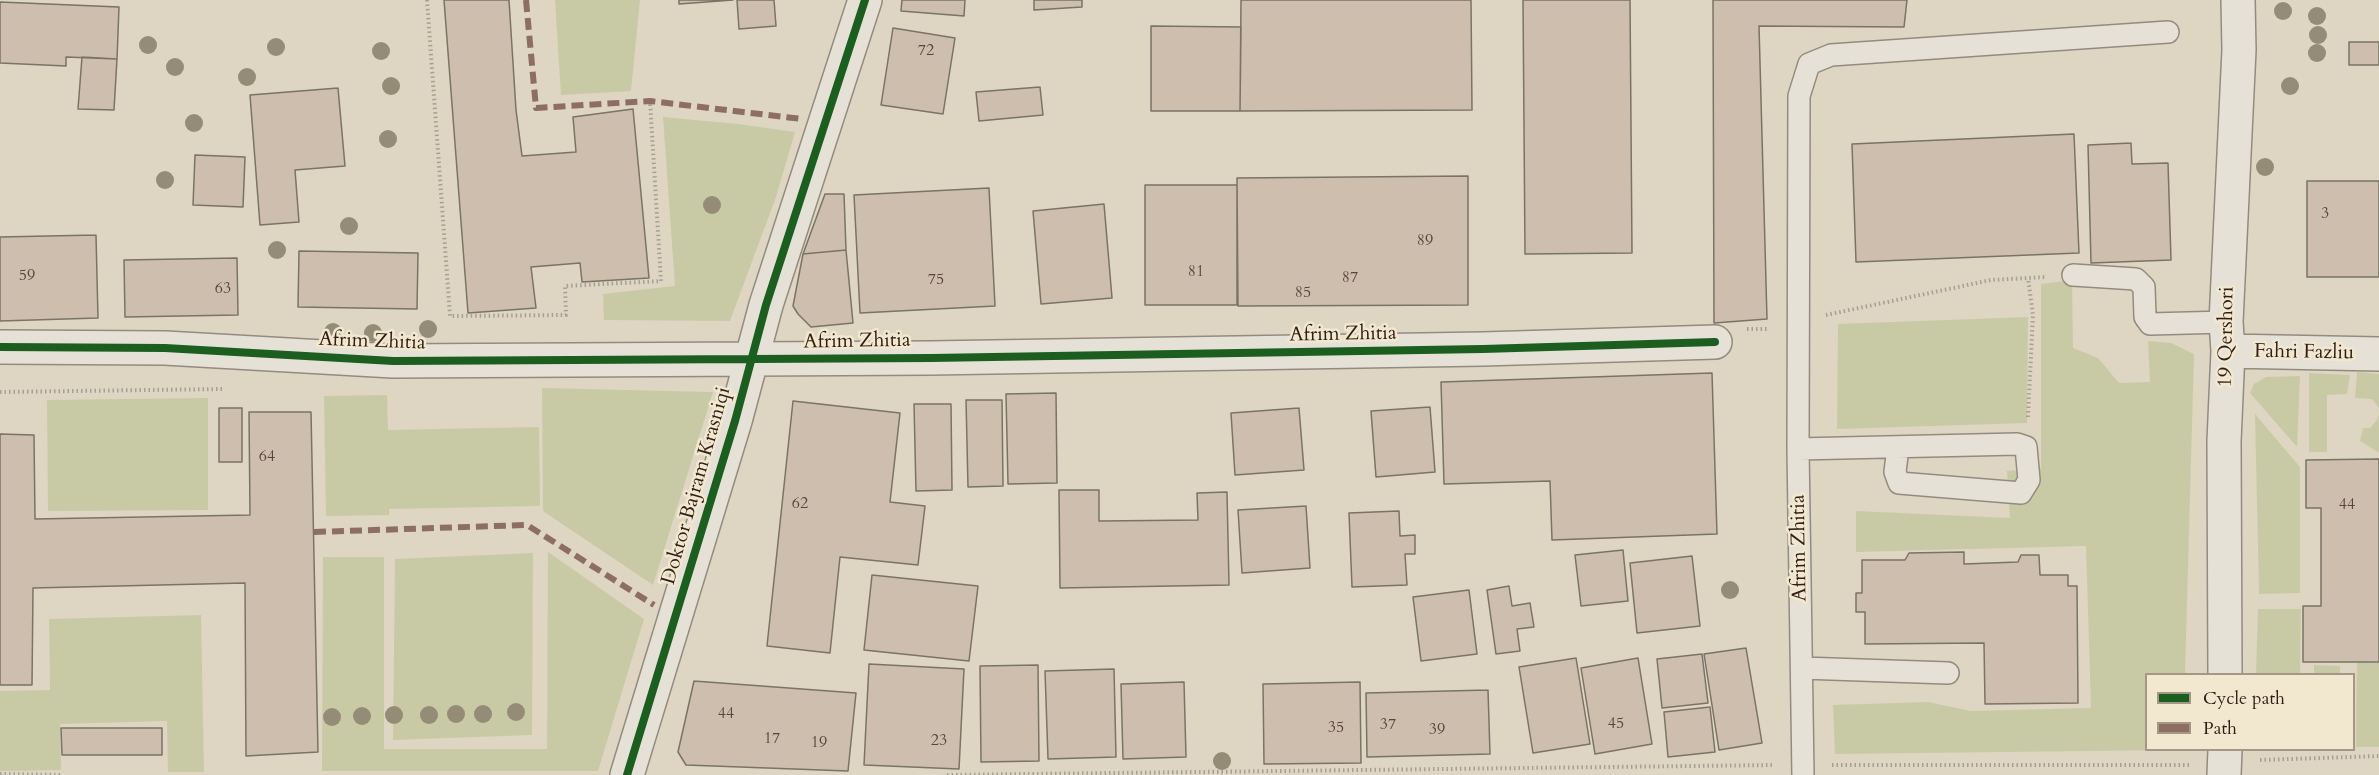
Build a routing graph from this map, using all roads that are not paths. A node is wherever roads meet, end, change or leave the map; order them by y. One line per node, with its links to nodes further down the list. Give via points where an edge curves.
1 (865, 0): 9 (street, Doktor Bajram Krasniqi)
2 (2238, 0): 5 (street, 19 Qershori)
3 (2168, 32): 11 (lane, Afrim Zhitia, via 1831,55 1809,64 1799,96)
4 (2073, 275): 5 (lane, via 2136,279 2144,287 2145,317 2150,324)
5 (2227, 337): 8 (street, Fahri Fazliu); 13 (street, 19 Qershori)
6 (1715, 342): 9 (street, Afrim Zhitia)
7 (0, 347): 9 (street, Afrim Zhitia, via 165,348 393,361)
8 (2379, 354)
9 (751, 358): 16 (street, Doktor Bajram Krasniqi)
10 (1898, 447): 10 (lane, via 2017,444 2026,447 2029,480 2022,493 1899,483 1895,472); 11 (lane)
11 (1798, 449): 12 (lane, Afrim Zhitia)
12 (1802, 668): 14 (lane); 15 (lane, Afrim Zhitia)
13 (2225, 673)
14 (1948, 674)
15 (1803, 770)
16 (627, 775)

